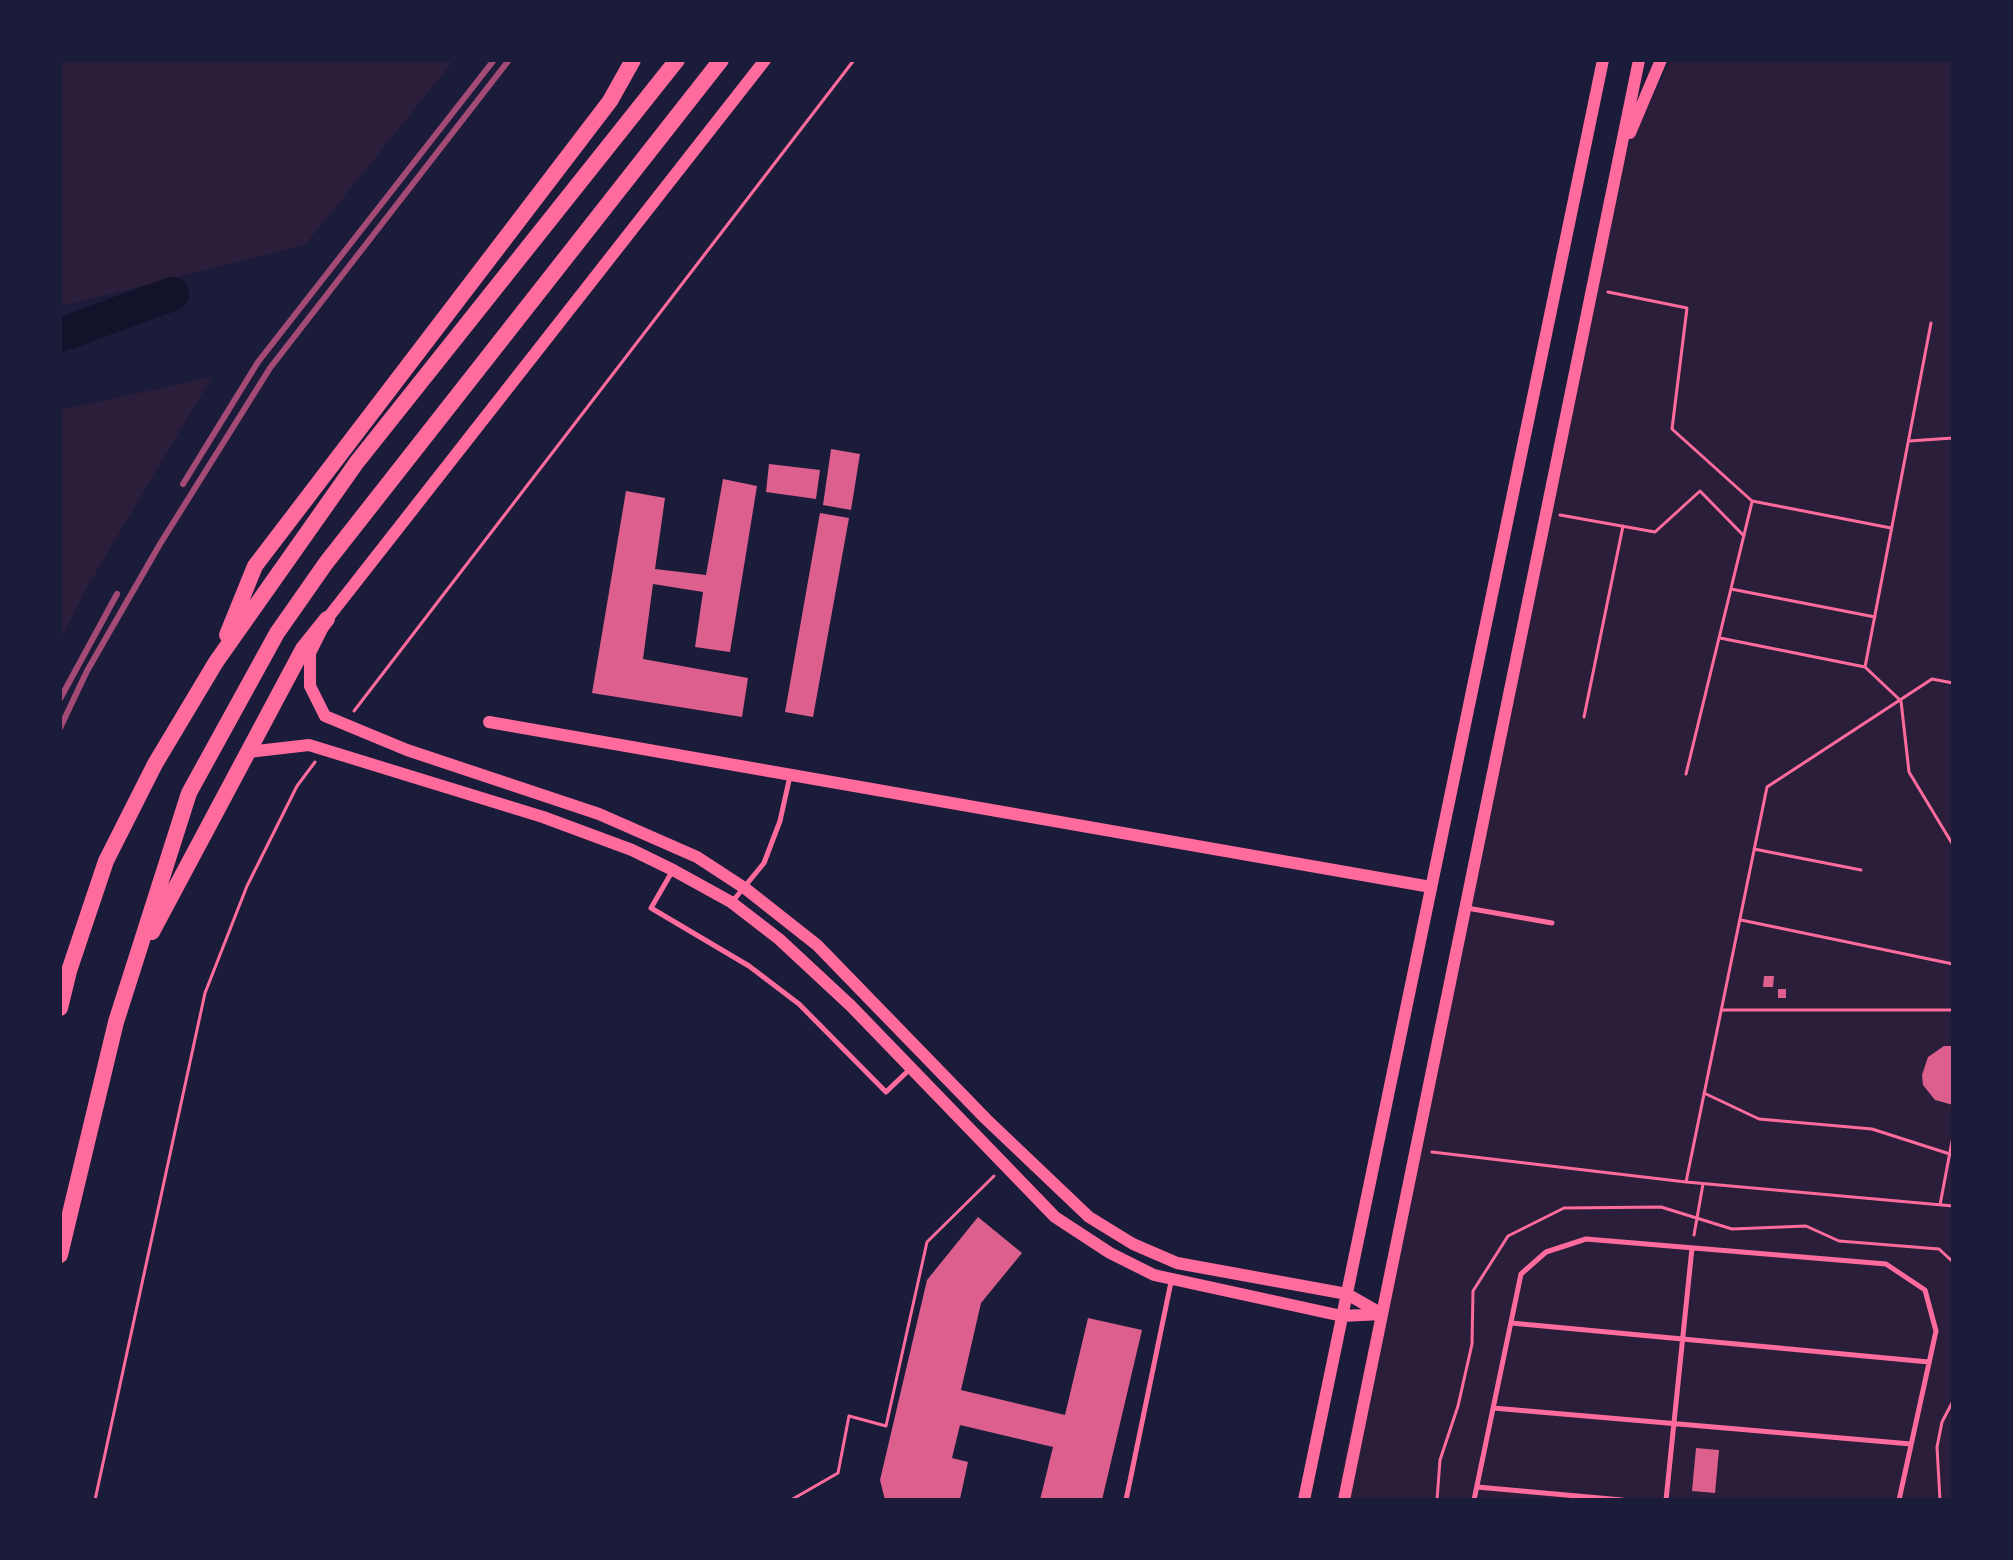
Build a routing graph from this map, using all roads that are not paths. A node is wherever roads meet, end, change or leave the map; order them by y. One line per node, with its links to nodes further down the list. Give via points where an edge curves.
1 (633, 60): 9 (main road)
2 (643, 60): 9 (main road)
3 (677, 60): 12 (main road, via 357,462)
4 (721, 60): 22 (main road, via 326,563 277,633 189,793)
5 (765, 60): 11 (street)
6 (1603, 60): 17 (street)
7 (1639, 60): 10 (street)
8 (1661, 60): 10 (street)
9 (610, 101): 12 (main road, via 255,566)
10 (1617, 170): 20 (street)
11 (327, 619): 14 (main road, via 303,649); 18 (street, via 310,653 310,686 325,716 407,750 599,814 697,857)
12 (216, 662): 23 (main road, via 155,764 106,861)
13 (489, 722): 15 (street)
14 (248, 752): 16 (street, via 309,745 543,817); 22 (main road)
15 (790, 775): 17 (street); 18 (lane, via 764,863)
16 (673, 870): 19 (street); 24 (lane, via 651,908 749,966 799,1004 886,1092)
17 (1431, 887): 28 (street)
18 (746, 889): 19 (lane); 28 (street, via 817,945 1089,1217 1177,1263)
19 (731, 902): 24 (street, via 779,939)
20 (1466, 908): 21 (lane); 29 (street)
21 (1552, 923)
22 (132, 968): 26 (main road)
23 (60, 1008)
24 (911, 1068): 27 (street, via 1055,1217 1110,1253)
25 (1692, 1248): 31 (lane, via 1586,1239 1546,1252 1521,1274); 32 (lane); 33 (lane, via 1886,1264 1925,1290 1936,1331)
26 (60, 1255)
27 (1172, 1278): 30 (street); 38 (lane)
28 (1347, 1294): 29 (street); 30 (street)
29 (1382, 1314): 30 (street); 40 (street)
30 (1342, 1316): 39 (street)
31 (1511, 1323): 32 (lane); 34 (lane)
32 (1682, 1339): 33 (lane); 35 (lane)
33 (1929, 1362): 36 (lane)
34 (1493, 1408): 35 (lane); 37 (lane)
35 (1674, 1424): 36 (lane); 43 (lane)
36 (1911, 1444): 44 (lane)
37 (1477, 1487): 41 (lane); 42 (lane)
38 (1126, 1500)
39 (1304, 1500)
40 (1344, 1500)
41 (1474, 1500)
42 (1622, 1500)
43 (1666, 1500)
44 (1899, 1500)

